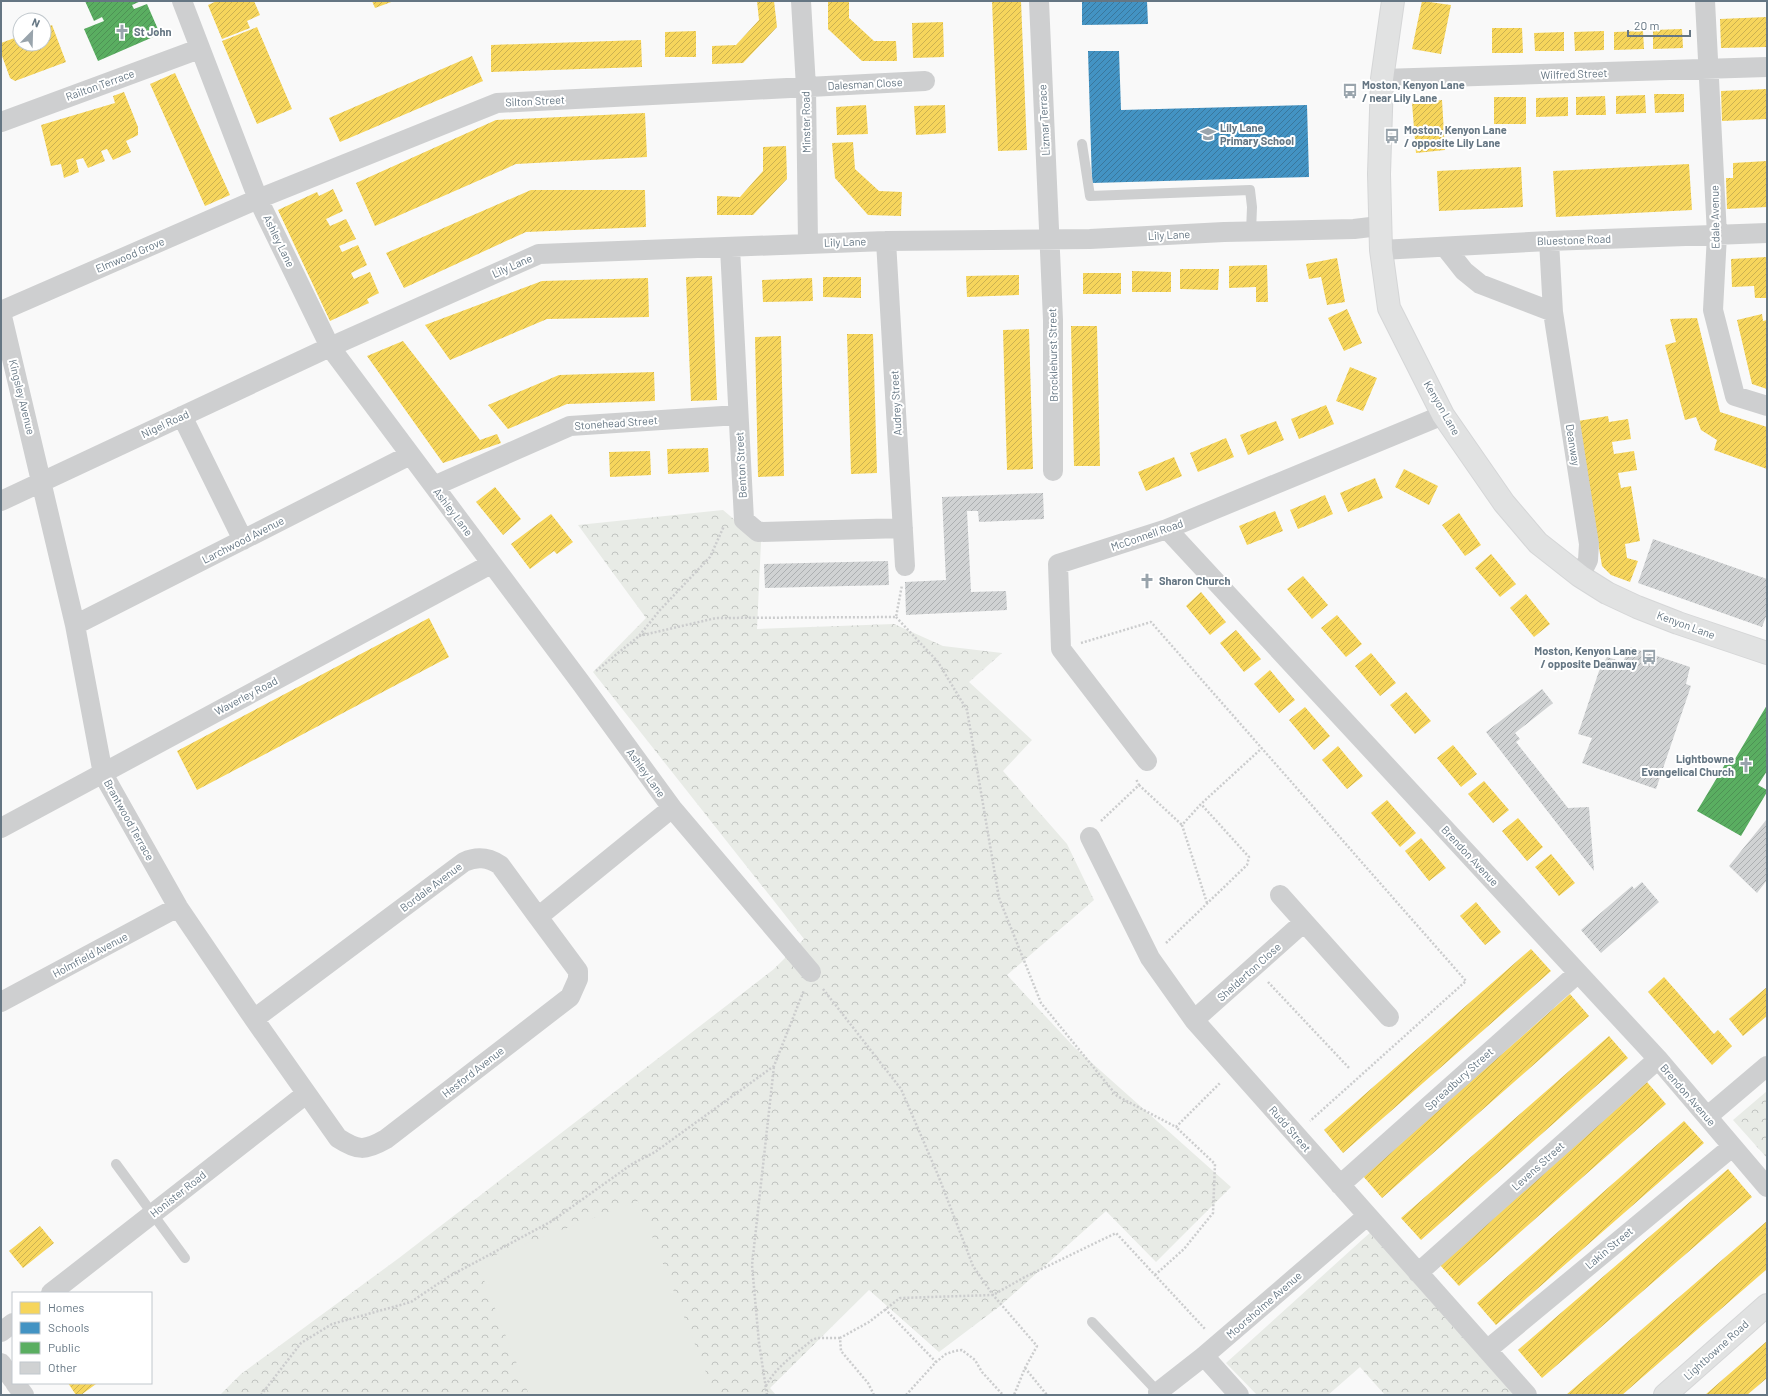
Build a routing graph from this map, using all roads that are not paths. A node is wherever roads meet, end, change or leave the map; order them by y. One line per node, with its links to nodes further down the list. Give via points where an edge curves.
1 (182, 1): 6 (street, Ashley Lane)
2 (801, 1): 11 (street, Minster Road)
3 (1038, 1): 19 (street, Lizmar Terrace)
4 (1393, 1): 9 (street, Kenyon Lane)
5 (1705, 1): 8 (street, Edale Avenue)
6 (199, 49): 12 (street, Railton Terrace); 14 (street, Ashley Lane)
7 (1767, 67): 8 (street, Wilfred Street)
8 (1709, 70): 9 (street, Wilfred Street); 18 (street, Edale Avenue)
9 (1382, 80): 15 (street, Kenyon Lane)
10 (925, 81): 11 (street, Dalesman Close)
11 (806, 87): 14 (street, Silton Street, via 497,103); 22 (street, Minster Road)
12 (1, 122)
13 (1082, 144): 16 (lane, via 1090,196 1250,190)
14 (258, 199): 26 (street, Elmwood Grove); 28 (street, Ashley Lane)
15 (1379, 226): 16 (street, Lily Lane); 25 (street, Kenyon Lane)
16 (1251, 232): 19 (street, Lily Lane)
17 (1767, 233): 18 (street, Bluestone Road)
18 (1717, 235): 21 (street, Bluestone Road); 29 (street, Edale Avenue, via 1713,310 1735,396)
19 (1050, 239): 20 (street, Lily Lane); 34 (street, Brocklehurst Street)
20 (886, 241): 22 (street, Lily Lane); 38 (street, Audrey Street)
21 (1549, 241): 23 (street, Bluestone Road); 27 (street, Deanway)
22 (808, 244): 24 (street, Lily Lane)
23 (1445, 247): 25 (street, Bluestone Road); 27 (street, via 1464,271 1480,284)
24 (730, 248): 28 (street, Lily Lane, via 539,254); 30 (street, Benton Street)
25 (1381, 250): 31 (street, Kenyon Lane, via 1389,308)
26 (1, 311): 35 (street, Kingsley Avenue)
27 (1553, 312): 43 (street, Deanway, via 1589,544 1588,560)
28 (330, 347): 32 (street, Nigel Road); 33 (street, Ashley Lane)
29 (1767, 406)
30 (738, 415): 36 (street, Stonehead Street, via 570,426); 38 (street, Benton Street, via 744,520 758,532)
31 (1443, 415): 39 (street, McConnell Road); 43 (street, Kenyon Lane, via 1504,503 1538,543)
32 (182, 416): 35 (street, Nigel Road); 40 (street)
33 (410, 455): 36 (street, Ashley Lane); 40 (street, Larchwood Avenue)
34 (1053, 471)
35 (42, 482): 37 (street, Nigel Road); 44 (street, Brantwood Terrace)
36 (434, 486): 41 (street, Ashley Lane)
37 (1, 501)
38 (903, 528): 42 (street, Audrey Street)
39 (1167, 529): 46 (street, McConnell Road, via 1058,564 1061,649); 56 (street, Brendon Avenue)
40 (243, 540): 44 (street, Larchwood Avenue)
41 (491, 564): 47 (street, Waverley Road); 48 (street, Ashley Lane)
42 (905, 566)
43 (1580, 576): 45 (street, Kenyon Lane, via 1607,593 1637,607)
44 (75, 625): 47 (street, Brantwood Terrace)
45 (1767, 653)
46 (1147, 761)
47 (103, 774): 49 (street, Waverley Road); 52 (street, Brantwood Terrace)
48 (672, 808): 53 (street); 55 (street, Ashley Lane)
49 (1, 828)
50 (1090, 837): 60 (street, Rudd Street, via 1150,958)
51 (1280, 895): 54 (street)
52 (178, 908): 57 (street, Holmfield Avenue); 59 (street, Brantwood Terrace)
53 (538, 917): 59 (street, Bordale Avenue, via 500,865 492,859 473,858 464,862); 63 (street, Hesford Avenue, via 578,971 578,979 570,997 392,1135 374,1146 360,1149 348,1144 338,1138)
54 (1304, 922): 58 (street); 60 (street, Shelderton Close)
55 (810, 972)
56 (1578, 973): 61 (street, Brendon Avenue); 67 (street, Spreadbury Street)
57 (1, 1002)
58 (1389, 1017)
59 (254, 1019): 63 (street, Brantwood Terrace)
60 (1194, 1020): 67 (street, Rudd Street)
61 (1658, 1059): 64 (street, Brendon Avenue); 72 (street, Levens Street)
62 (1767, 1066): 64 (street)
63 (306, 1094): 69 (street, Honister Road)
64 (1708, 1116): 65 (street, Brendon Avenue)
65 (1732, 1147): 68 (street, Brendon Avenue); 79 (street, Lakin Street)
66 (116, 1164): 69 (lane)
67 (1340, 1185): 70 (street, Rudd Street)
68 (1767, 1187)
69 (152, 1214): 71 (lane); 73 (street, Honister Road)
70 (1367, 1216): 72 (street, Rudd Street); 78 (street, Moorsholme Avenue)
71 (185, 1258)
72 (1418, 1273): 79 (street, Rudd Street)
73 (52, 1292)
74 (1767, 1305): 87 (street, Lightbowne Road)
75 (1092, 1322): 83 (lane)
76 (12, 1324): 77 (street)
77 (1, 1332)
78 (1211, 1350): 83 (street, Moorsholme Avenue); 85 (street)
79 (1487, 1350): 86 (street, Rudd Street)
80 (1, 1363): 81 (street)
81 (12, 1379)
82 (16, 1384): 84 (street)
83 (1158, 1392)
84 (24, 1395)
85 (1239, 1395)
86 (1527, 1395)
87 (1665, 1395)

